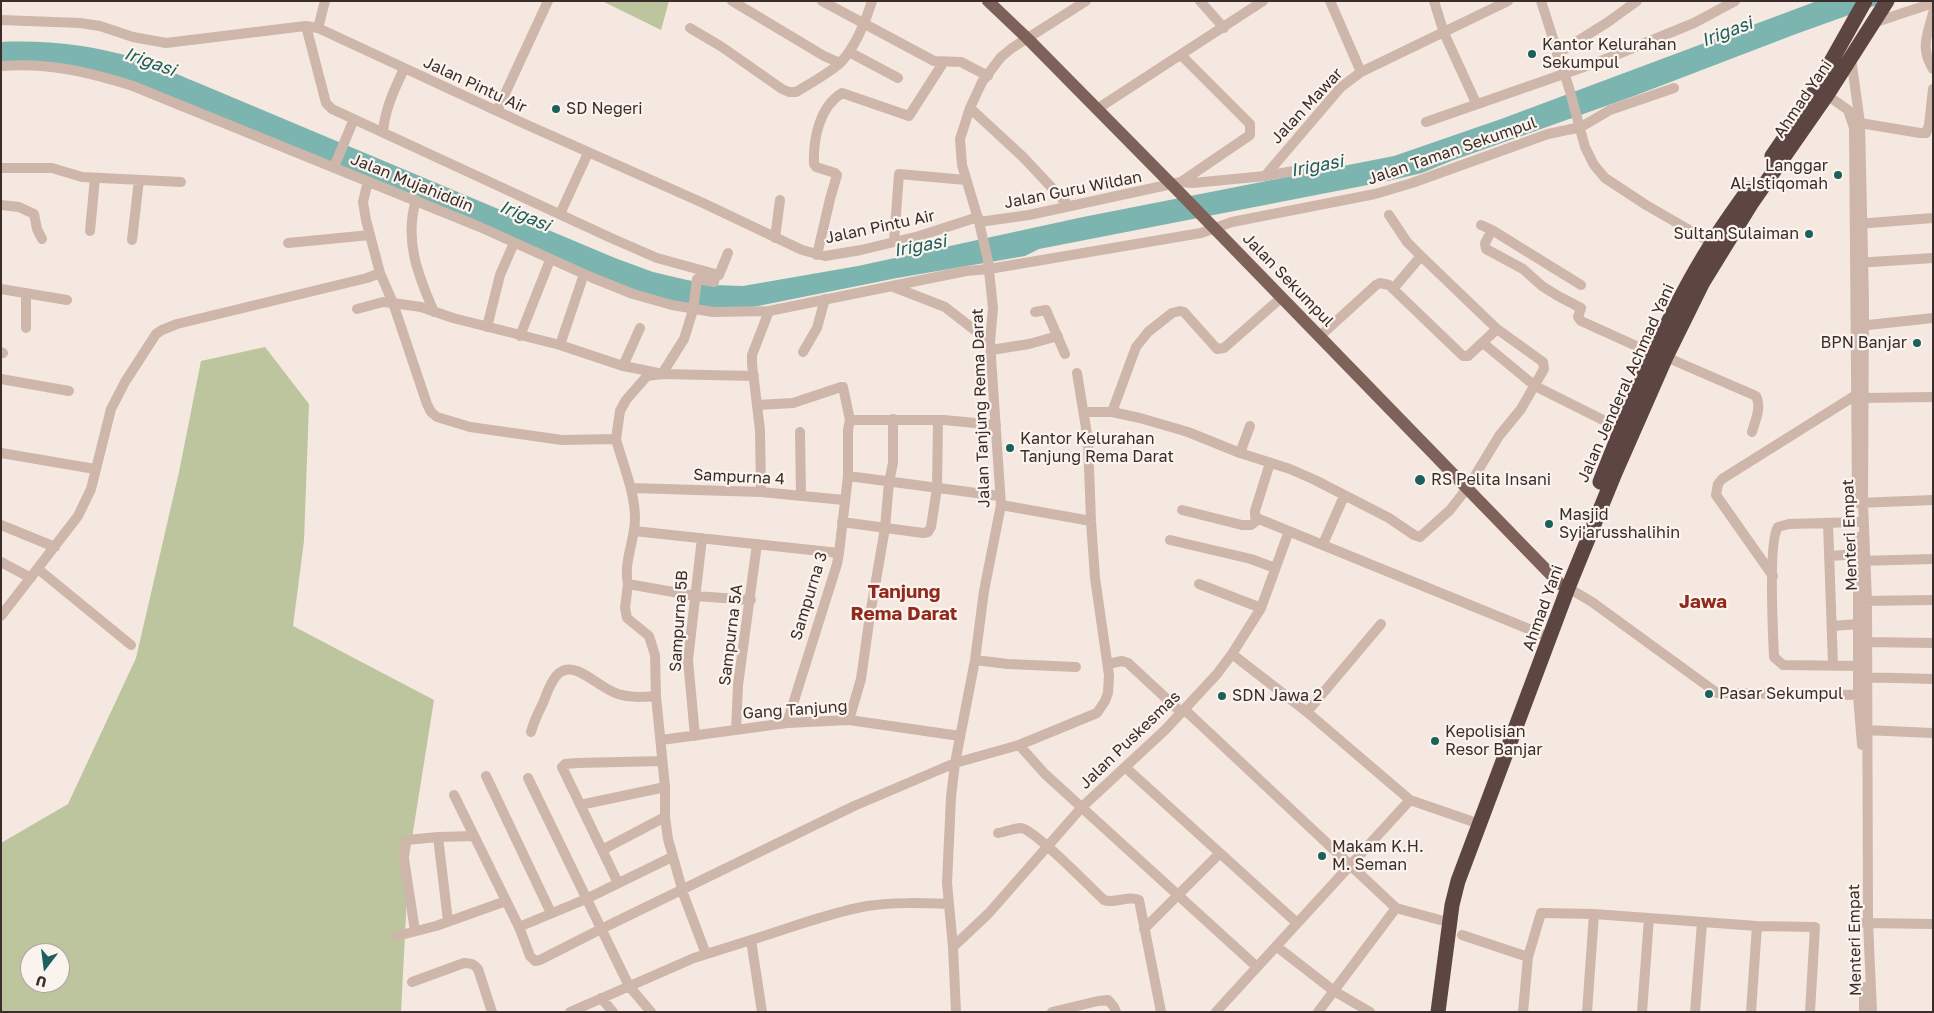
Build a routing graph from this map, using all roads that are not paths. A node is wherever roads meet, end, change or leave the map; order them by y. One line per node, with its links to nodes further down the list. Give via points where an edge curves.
1 (325, 1): 24 (street)
2 (548, 1): 48 (street)
3 (732, 1): 33 (street)
4 (822, 1): 21 (street)
5 (872, 1): 21 (street)
6 (988, 1): 28 (main road, Jalan Sekumpul)
7 (1086, 1): 28 (street, Jalan Tanjung Rema Darat)
8 (1200, 1): 26 (street)
9 (1263, 1): 26 (street)
10 (1330, 1): 38 (street)
11 (1434, 1): 27 (street)
12 (1508, 1): 27 (street, Jalan Mawar)
13 (1541, 1): 30 (street)
14 (1637, 1): 30 (street)
15 (1735, 1): 39 (street, via 1694,23)
16 (1865, 1): 55 (highway)
17 (1933, 3): 22 (street)
18 (1884, 6): 22 (highway, Ahmad Yani)
19 (1932, 17): 37 (street, via 1925,52)
20 (1, 20): 23 (street, Jalan Pintu Air, via 80,23 166,43)
21 (864, 23): 29 (street); 34 (street)
22 (1873, 23): 32 (highway, Ahmad Yani)
23 (306, 26): 24 (street, Jalan Pintu Air); 49 (street, via 326,103)
24 (318, 28): 36 (street, Jalan Pintu Air)
25 (690, 28): 33 (street, via 788,92 796,92)
26 (1224, 28): 31 (street)
27 (1444, 33): 38 (street, Jalan Mawar); 45 (street)
28 (1028, 39): 40 (street, Jalan Tanjung Rema Darat, via 1001,57); 47 (main road, Jalan Sekumpul)
29 (849, 52): 33 (street); 41 (street)
30 (1557, 54): 39 (street)
31 (1181, 55): 47 (street); 66 (street, via 1250,124 1250,135)
32 (1851, 58): 44 (highway, Ahmad Yani); 50 (street, Menteri Empat)
33 (840, 63)
34 (943, 63): 40 (street, via 961,62); 89 (street, via 909,116 842,93 822,117 814,139 814,164 837,175)
35 (1, 66): 56 (street, Jalan Mujahiddin, via 63,67 107,77)
36 (404, 69): 48 (street, Jalan Pintu Air); 53 (street, via 391,98)
37 (1933, 69)
38 (1361, 72): 59 (street, Jalan Mawar, via 1335,94)
39 (1564, 74): 45 (street); 52 (street)
40 (988, 76): 46 (street, Jalan Tanjung Rema Darat)
41 (898, 78)
42 (1674, 88): 52 (street, Jalan Taman Sekumpul)
43 (1933, 89): 50 (street, via 1926,133)
44 (1828, 96): 50 (street, via 1844,106); 55 (highway, Ahmad Yani)
45 (1476, 103): 51 (street)
46 (970, 108): 63 (street, Jalan Tanjung Rema Darat, via 959,151); 70 (street)
47 (1097, 109): 66 (main road, Jalan Sekumpul)
48 (497, 111): 54 (street, Jalan Pintu Air)
49 (354, 119): 53 (street); 56 (street)
50 (1856, 120): 76 (street, Menteri Empat)
51 (1426, 122)
52 (1580, 123): 75 (street, Jalan Taman Sekumpul, via 1375,194); 86 (street, via 1585,147 1594,166 1605,178)
53 (383, 132): 71 (street)
54 (588, 153): 71 (street); 81 (street, Jalan Pintu Air)
55 (1776, 160): 60 (highway, Ahmad Yani)
56 (335, 164): 64 (street, Jalan Mujahiddin)
57 (1, 168): 61 (street, via 52,168 66,174)
58 (1305, 169): 59 (street)
59 (1265, 176): 66 (street)
60 (1763, 177): 86 (highway, Jalan Jenderal Achmad Yani); 126 (highway, Ahmad Yani)
61 (95, 178): 62 (street); 79 (street)
62 (139, 180): 65 (street); 83 (street)
63 (966, 180): 74 (street, Jalan Tanjung Rema Darat); 84 (street, via 899,174)
64 (368, 181): 67 (street, Jalan Mujahiddin); 80 (street, via 363,202)
65 (181, 182)
66 (1178, 187): 70 (street, Jalan Guru Wildan); 75 (main road, Jalan Sekumpul)
67 (416, 200): 85 (street, Jalan Mujahiddin); 110 (street, via 412,216 414,259)
68 (780, 200): 81 (street)
69 (1, 204): 82 (street, via 34,214)
70 (1070, 206): 74 (street, Jalan Guru Wildan)
71 (560, 214): 97 (street, via 657,258)
72 (1389, 215): 90 (street)
73 (1933, 218): 76 (street)
74 (979, 222): 84 (street, Jalan Pintu Air); 94 (street, Jalan Tanjung Rema Darat)
75 (1211, 224): 94 (street, Jalan Taman Sekumpul, via 1201,233); 103 (main road, Jalan Sekumpul)
76 (1858, 224): 93 (street, Menteri Empat)
77 (1480, 225): 78 (street)
78 (1492, 230): 99 (street); 126 (street, via 1485,242 1486,249 1523,269 1542,286 1581,308 1578,317 1581,321)
79 (90, 231)
80 (370, 235): 87 (street); 95 (street)
81 (775, 238): 89 (street, Jalan Pintu Air)
82 (42, 239)
83 (132, 240)
84 (894, 241): 89 (street, Jalan Pintu Air, via 861,250)
85 (514, 243): 92 (street, Jalan Mujahiddin); 114 (street, via 500,275)
86 (1712, 243): 126 (highway, Jalan Jenderal Achmad Yani, via 1685,290)
87 (288, 244)
88 (728, 253): 97 (street)
89 (817, 255)
90 (1420, 256): 101 (street); 117 (street)
91 (1933, 258): 93 (street)
92 (550, 260): 96 (street, Jalan Mujahiddin); 118 (street)
93 (1859, 263): 113 (street, Menteri Empat)
94 (988, 265): 98 (street, Jalan Mujahiddin); 123 (street, Jalan Tanjung Rema Darat, via 993,308)
95 (380, 272): 106 (street); 151 (street, via 162,330 148,343 117,397)
96 (584, 274): 107 (street, Jalan Mujahiddin, via 633,294); 122 (street)
97 (719, 275): 107 (street, via 714,282 698,279)
98 (890, 285): 104 (street, Jalan Mujahiddin); 123 (street, via 945,307)
99 (1581, 285)
100 (1, 289): 102 (street)
101 (1393, 289): 120 (street, via 1385,283 1376,284); 121 (street, via 1460,354 1468,356)
102 (26, 293): 105 (street); 115 (street)
103 (1282, 297): 120 (main road, Jalan Sekumpul); 138 (street, via 1220,350 1184,312 1172,313 1148,332 1136,347)
104 (825, 299): 109 (street, Jalan Mujahiddin); 124 (street, via 817,328)
105 (67, 300)
106 (393, 303): 108 (street, via 383,302); 110 (street); 147 (street, via 431,412 437,417 470,426 562,440)
107 (693, 306): 109 (street, Jalan Mujahiddin, via 732,312); 129 (street, via 684,339)
108 (357, 309)
109 (769, 311): 130 (street, via 752,355)
110 (434, 312): 114 (street)
111 (1035, 312): 119 (street, via 1046,310)
112 (1933, 318): 113 (street)
113 (1860, 324): 134 (street, Menteri Empat)
114 (487, 327): 118 (street)
115 (26, 328)
116 (640, 328): 127 (street)
117 (1497, 329): 121 (street); 132 (street, via 1543,362 1544,369)
118 (520, 336): 122 (street)
119 (1058, 336): 123 (street, via 1030,344); 125 (street)
120 (1320, 336): 154 (main road, Jalan Sekumpul)
121 (1483, 343): 132 (street)
122 (560, 345): 127 (street)
123 (990, 346): 142 (street, Jalan Tanjung Rema Darat)
124 (804, 352)
125 (1065, 354)
126 (1660, 356): 144 (highway, Jalan Jenderal Achmad Yani); 146 (street, via 1756,396 1759,407); 190 (highway, Ahmad Yani, via 1615,473)
127 (624, 366): 129 (street)
128 (1077, 373): 137 (street)
129 (662, 374): 130 (street); 147 (street, via 647,376 626,400 620,411)
130 (754, 376): 136 (street)
131 (1, 379): 133 (street)
132 (1535, 386): 144 (street); 154 (street)
133 (69, 391)
134 (1860, 397): 135 (street); 163 (street, Menteri Empat); 186 (street, via 1718,484 1716,495)
135 (1933, 397)
136 (757, 405): 140 (street, Sampurna 3, via 793,403 844,387); 157 (street)
137 (1084, 412): 138 (street); 166 (street)
138 (1112, 412): 149 (street, via 1188,432)
139 (893, 419): 140 (street); 141 (street); 153 (street, via 893,463)
140 (850, 420): 152 (street, Sampurna 3)
141 (938, 420): 142 (street); 156 (street)
142 (996, 425): 162 (street, Jalan Tanjung Rema Darat)
143 (1250, 426): 149 (street)
144 (1621, 429): 190 (highway, Jalan Jenderal Achmad Yani)
145 (800, 432): 158 (street)
146 (1752, 432)
147 (616, 439): 155 (street)
148 (1, 453): 151 (street)
149 (1240, 453): 150 (street)
150 (1270, 463): 159 (street, via 1315,480); 165 (street, via 1255,511)
151 (95, 469): 178 (street, via 87,499)
152 (848, 476): 153 (street); 160 (street, Sampurna 3)
153 (889, 482): 156 (street); 171 (street)
154 (1468, 487): 159 (street, via 1450,510 1420,537); 190 (main road, Jalan Sekumpul)
155 (632, 488): 157 (street, Sampurna 4); 172 (street)
156 (937, 488): 162 (street); 171 (street, via 928,532)
157 (761, 492): 158 (street, Sampurna 4)
158 (801, 495): 160 (street, Sampurna 4)
159 (1344, 496): 177 (street)
160 (844, 500): 167 (street, Sampurna 3)
161 (1933, 500): 163 (street)
162 (1000, 501): 166 (street); 205 (street, Jalan Tanjung Rema Darat)
163 (1860, 503): 169 (street, Menteri Empat); 181 (street, Menteri Empat)
164 (1182, 510): 165 (street, via 1242,525 1251,525)
165 (1259, 519): 173 (street)
166 (1091, 521): 206 (street, via 1095,578)
167 (842, 522): 171 (street); 179 (street, Sampurna 3)
168 (1828, 522): 169 (street); 180 (street); 186 (street, via 1778,527 1774,535)
169 (1858, 522): 181 (street, Menteri Empat)
170 (1, 525): 178 (street)
171 (885, 528): 216 (street, via 862,680)
172 (634, 531): 174 (street); 188 (street, via 627,570)
173 (1289, 531): 177 (street); 184 (street, Jalan Puskesmas)
174 (702, 538): 176 (street); 191 (street, Sampurna 5B)
175 (1170, 540): 184 (street, via 1251,559)
176 (757, 544): 179 (street); 192 (street, Sampurna 5A)
177 (1323, 544): 200 (street)
178 (55, 547): 185 (street)
179 (839, 553): 217 (street, Sampurna 3)
180 (1830, 556): 181 (street); 199 (street)
181 (1860, 559): 182 (street); 194 (street, Menteri Empat)
182 (1933, 559)
183 (1, 562): 187 (street)
184 (1275, 568): 195 (street, Jalan Puskesmas)
185 (38, 569): 187 (street); 203 (street)
186 (1773, 576): 207 (street, via 1774,657 1783,665)
187 (31, 578): 196 (street)
188 (628, 584): 191 (street); 213 (street, via 625,613 630,623 649,636 655,655)
189 (1199, 584): 195 (street)
190 (1564, 586): 200 (highway, Jalan Jenderal Achmad Yani); 212 (street, via 1592,602 1716,694); 275 (highway, Ahmad Yani, via 1497,781 1458,881)
191 (696, 596): 192 (street); 222 (street, Sampurna 5B, via 688,660)
192 (751, 600): 218 (street, Sampurna 5A, via 738,686)
193 (1933, 600): 194 (street)
194 (1863, 601): 198 (street, Menteri Empat); 201 (street, Menteri Empat)
195 (1261, 608): 204 (street, Jalan Puskesmas)
196 (1, 616)
197 (1382, 624): 215 (street)
198 (1859, 624): 199 (street); 208 (street, Menteri Empat)
199 (1832, 626): 207 (street)
200 (1541, 634): 237 (highway, Jalan Jenderal Achmad Yani)
201 (1868, 642): 202 (street); 210 (street, Menteri Empat)
202 (1933, 643)
203 (131, 645)
204 (1232, 654): 214 (street, Jalan Puskesmas); 215 (street)
205 (975, 660): 209 (street); 223 (street, Jalan Tanjung Rema Darat)
206 (1108, 664): 214 (street, via 1128,663); 225 (street, via 1108,693 1097,713)
207 (1833, 665): 208 (street)
208 (1859, 666): 210 (street, Menteri Empat)
209 (1076, 667)
210 (1863, 677): 211 (street); 212 (street, Menteri Empat)
211 (1933, 679)
212 (1862, 695): 219 (street, Menteri Empat)
213 (656, 696): 220 (street, via 619,695 568,668 550,684); 224 (street)
214 (1184, 711): 228 (street, Jalan Puskesmas); 245 (street)
215 (1307, 712): 233 (street)
216 (849, 720): 217 (street, Gang Tanjung); 223 (street, Gang Tanjung)
217 (787, 722): 218 (street, Gang Tanjung)
218 (736, 730): 222 (street, Gang Tanjung)
219 (1865, 730): 221 (street); 260 (street, Menteri Empat)
220 (531, 732)
221 (1933, 733)
222 (695, 736): 224 (street, Gang Tanjung)
223 (960, 736): 227 (street, Jalan Tanjung Rema Darat)
224 (661, 740): 226 (street)
225 (1019, 745): 227 (street); 235 (street)
226 (662, 761): 231 (street); 234 (street, via 565,764 562,769)
227 (955, 764): 247 (street, via 854,806); 251 (street, Jalan Tanjung Rema Darat, via 948,848)
228 (1125, 767): 235 (street, Jalan Puskesmas); 243 (street)
229 (486, 776): 253 (street)
230 (528, 778): 249 (street)
231 (665, 787): 234 (street); 236 (street)
232 (454, 795): 239 (street)
233 (1410, 800): 237 (street); 245 (street)
234 (580, 805): 242 (street)
235 (1082, 807): 241 (street, Jalan Puskesmas); 248 (street)
236 (664, 817): 242 (street); 244 (street)
237 (1471, 820): 256 (highway, Jalan Jenderal Achmad Yani, via 1455,860)
238 (998, 833): 241 (street, via 1022,828)
239 (474, 836): 240 (street); 250 (street)
240 (438, 837): 257 (street); 266 (street, via 407,840 404,844)
241 (1047, 846): 265 (street, via 1104,900 1139,900); 271 (street, Jalan Puskesmas, via 989,913)
242 (602, 850): 246 (street)
243 (1220, 854): 248 (street); 258 (street)
244 (672, 857): 246 (street); 247 (street)
245 (1350, 864): 252 (street); 258 (street)
246 (618, 883): 249 (street)
247 (682, 890): 264 (street); 272 (street)
248 (1179, 896): 265 (street); 274 (street)
249 (586, 899): 253 (street); 264 (street)
250 (506, 901): 257 (street); 262 (street)
251 (949, 904): 269 (street, via 867,906); 271 (street, Jalan Tanjung Rema Darat)
252 (1396, 908): 256 (street); 278 (street)
253 (551, 913): 262 (street)
254 (1594, 914): 255 (street); 273 (street, via 1542,913); 295 (street)
255 (1649, 918): 259 (street); 296 (street)
256 (1440, 920): 275 (highway, Jalan Jenderal Achmad Yani)
257 (448, 922): 266 (street)
258 (1297, 923): 270 (street)
259 (1702, 923): 263 (street); 297 (street)
260 (1866, 923): 261 (street); 300 (street, Menteri Empat); 301 (street, Menteri Empat)
261 (1933, 924)
262 (519, 926): 264 (street, via 532,960 538,961)
263 (1757, 926): 298 (street); 299 (street, via 1815,927)
264 (601, 928): 277 (street)
265 (1144, 929): 288 (street)
266 (415, 931): 268 (street)
267 (1462, 935): 273 (street)
268 (397, 936)
269 (751, 940): 272 (street); 284 (street)
270 (1276, 946): 274 (street); 278 (street)
271 (953, 947): 285 (street, Jalan Tanjung Rema Darat)
272 (706, 954): 277 (street)
273 (1528, 956): 294 (street)
274 (1257, 967): 289 (street)
275 (1439, 970): 292 (highway, Jalan Jenderal Achmad Yani); 293 (highway, Ahmad Yani)
276 (412, 982): 280 (street, via 469,963 478,969)
277 (628, 986): 279 (street); 283 (street)
278 (1334, 991): 290 (street); 291 (street)
279 (601, 998): 281 (street); 282 (street)
280 (492, 1012)
281 (570, 1012)
282 (613, 1012)
283 (651, 1012)
284 (762, 1012)
285 (956, 1012)
286 (1052, 1012): 287 (street, via 1108,1000)
287 (1116, 1012)
288 (1161, 1012)
289 (1216, 1012)
290 (1318, 1012)
291 (1370, 1012)
292 (1429, 1012)
293 (1438, 1012)
294 (1523, 1012)
295 (1587, 1012)
296 (1642, 1012)
297 (1695, 1012)
298 (1751, 1012)
299 (1810, 1012)
300 (1864, 1012)
301 (1872, 1012)

